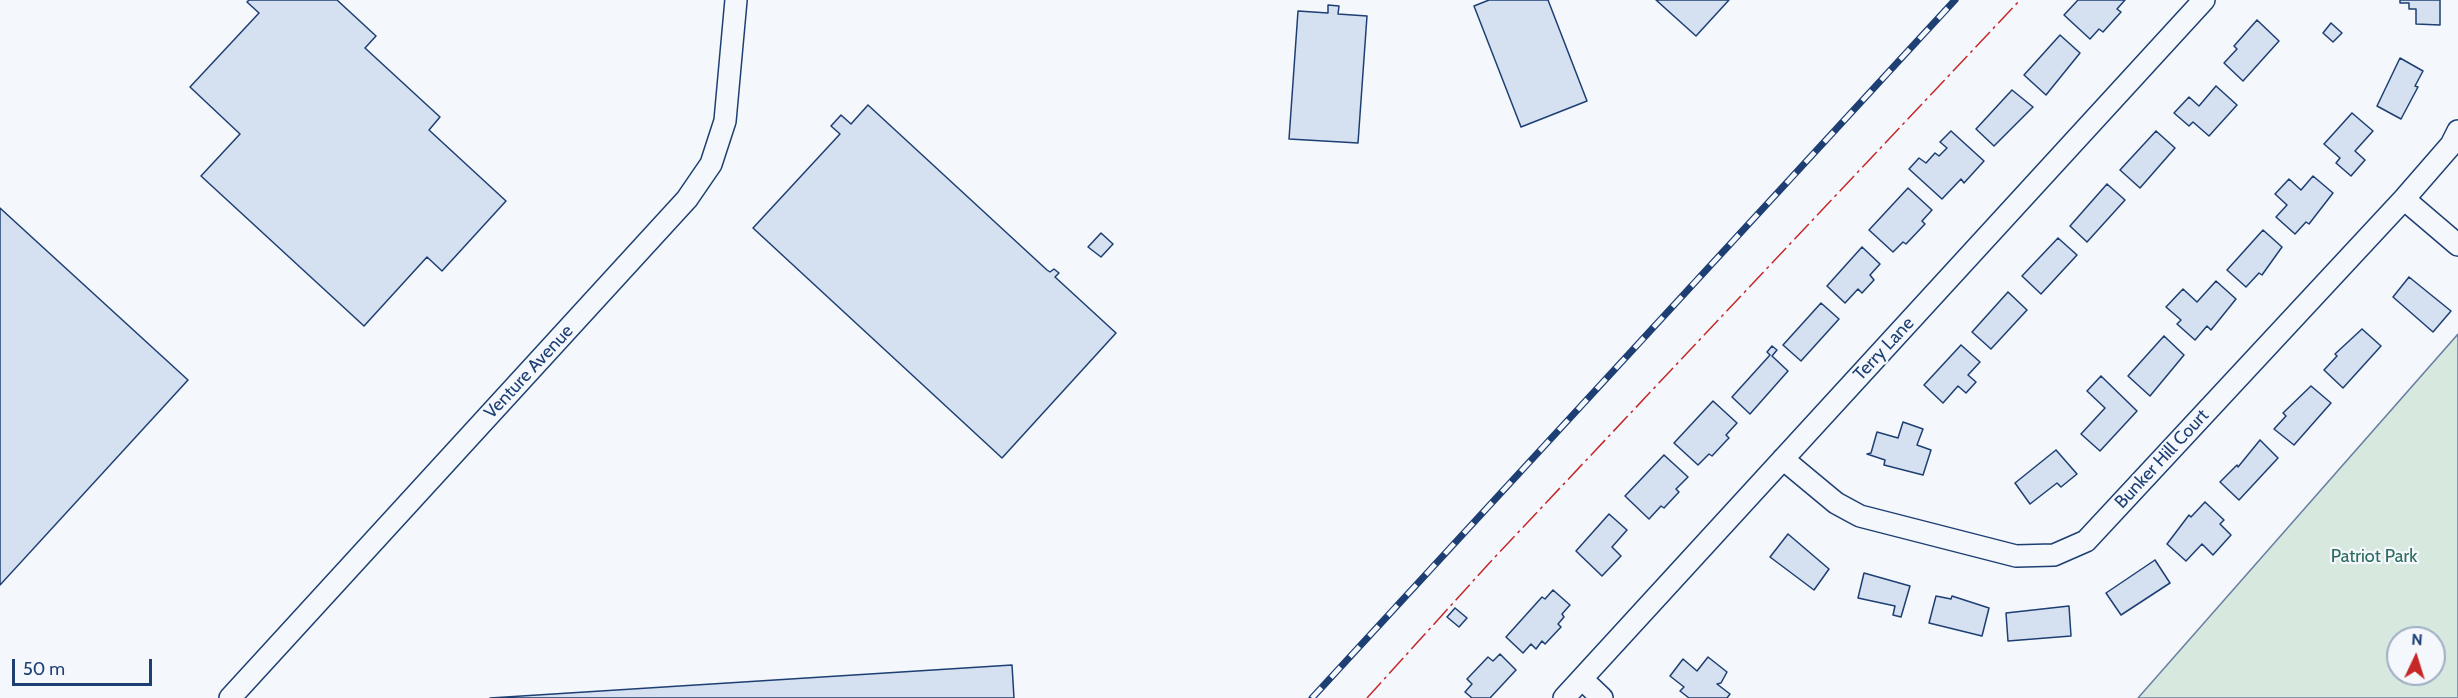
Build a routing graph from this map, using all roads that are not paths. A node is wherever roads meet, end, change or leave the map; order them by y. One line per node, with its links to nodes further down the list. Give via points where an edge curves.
1 (736, 0): 8 (street, Venture Avenue, via 725,121 711,165 687,199)
2 (2204, 0): 6 (street, Terry Lane)
3 (2458, 131): 4 (street, Bunker Hill Court, via 2451,145)
4 (2404, 199): 5 (street); 6 (street, Bunker Hill Court, via 2086,541 2054,555 2016,556 1860,516 1836,503)
5 (2458, 245)
6 (1783, 459): 7 (street, Terry Lane)
7 (1582, 679): 9 (street, Terry Lane); 10 (street)
8 (230, 698)
9 (1564, 698)
10 (1602, 698)

